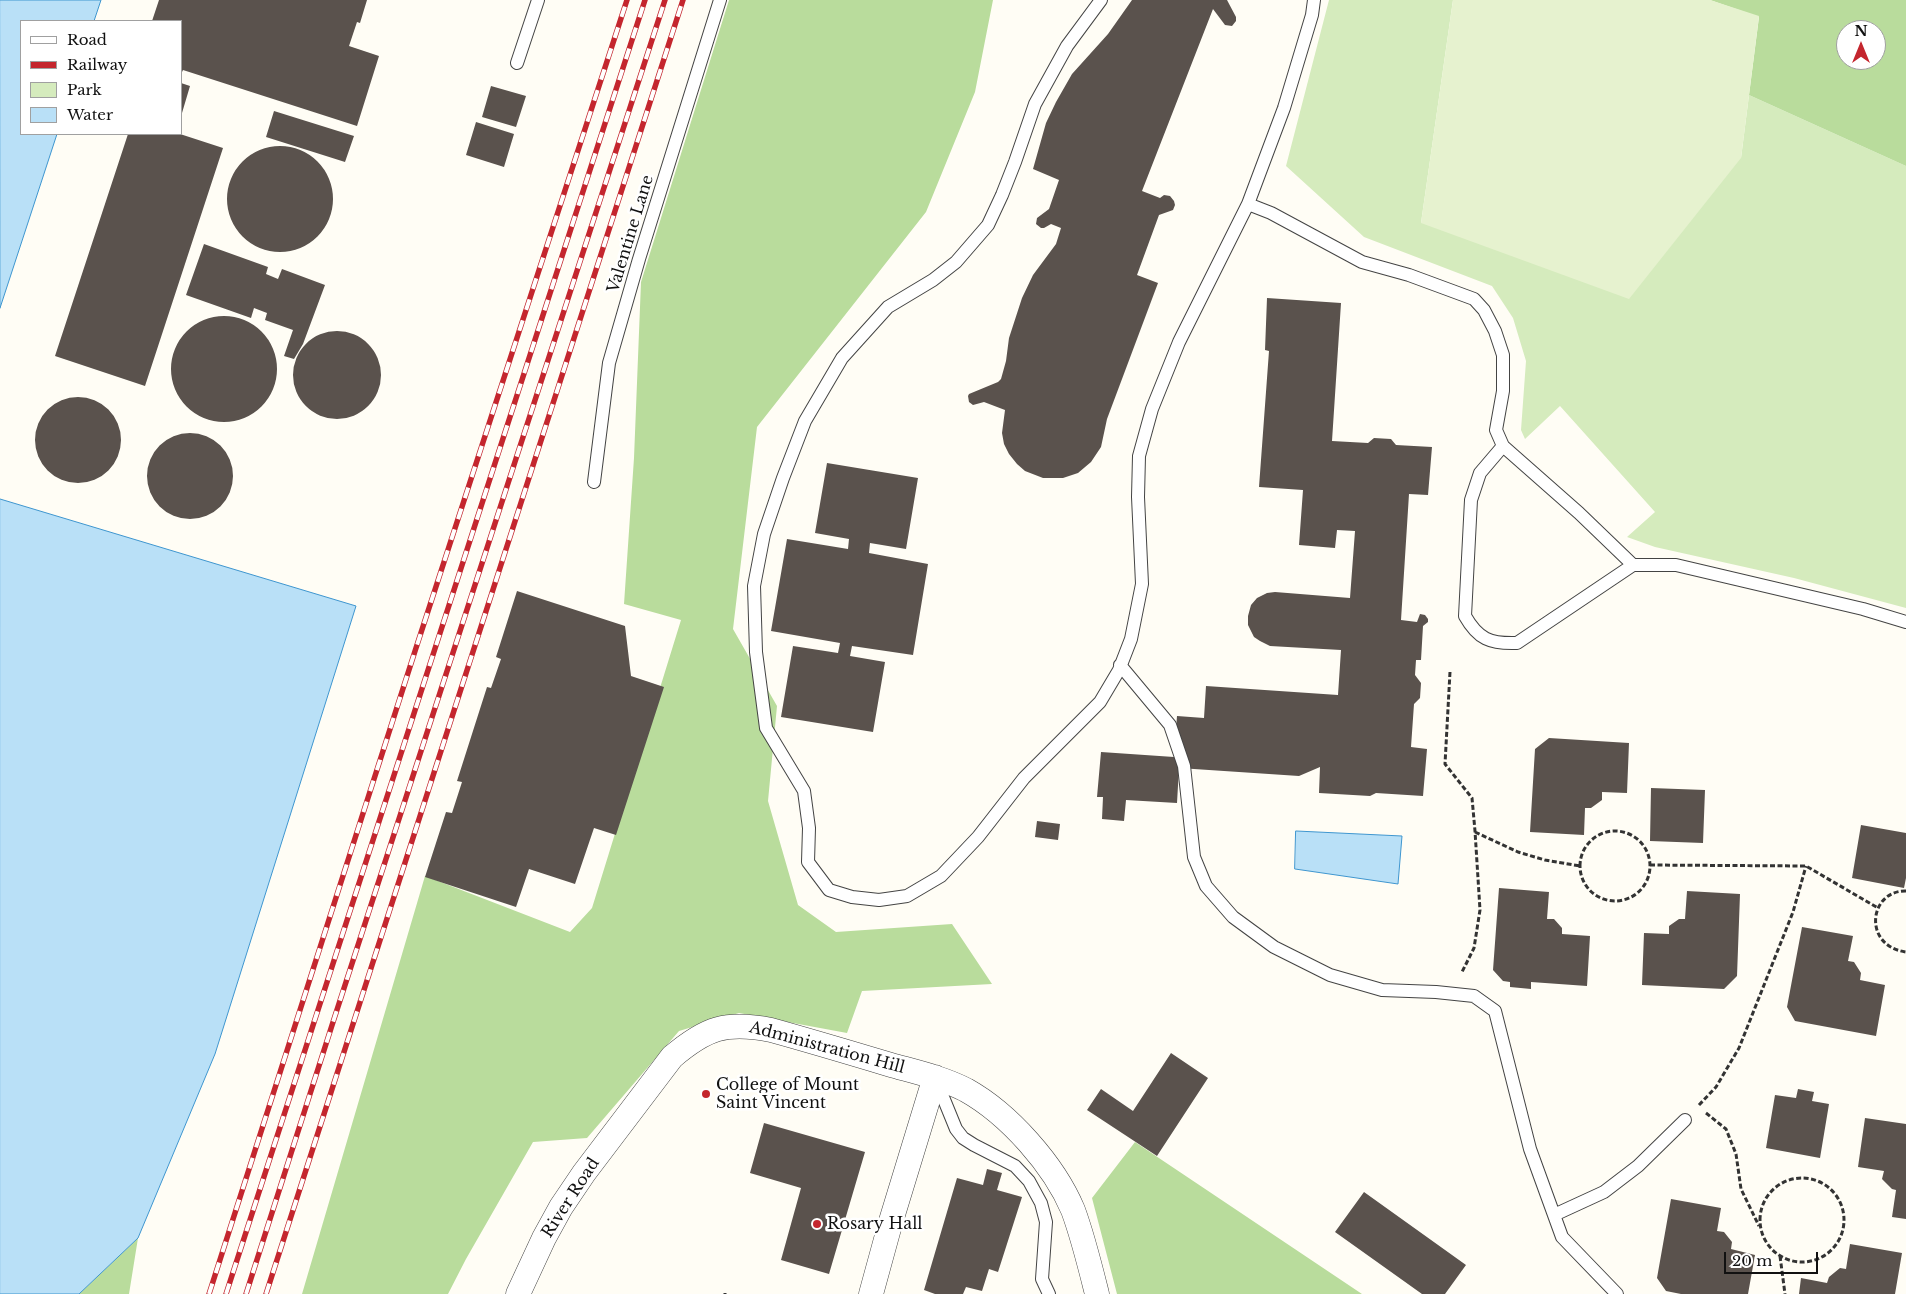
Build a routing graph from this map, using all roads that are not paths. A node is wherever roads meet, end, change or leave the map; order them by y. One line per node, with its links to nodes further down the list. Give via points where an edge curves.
1 (538, 0): 5 (lane)
2 (720, 0): 8 (lane, Valentine Lane, via 610,363)
3 (1101, 0): 11 (lane, via 1066,46 1035,104 1016,162 988,225 956,262 888,307 842,358 805,421 783,478 764,534 754,586 756,652 766,728 804,791 810,828 808,862 829,890 879,900 906,896 941,876 978,837 1024,778 1100,702)
4 (1314, 0): 6 (lane, via 1284,108)
5 (517, 63)
6 (1248, 204): 7 (lane, via 1362,262 1474,299 1496,331 1503,355 1503,391 1496,430); 11 (lane, via 1179,342 1152,409 1139,456 1142,584 1131,639)
7 (1503, 446): 9 (lane, via 1580,513); 9 (lane, via 1480,473 1471,500 1465,616 1472,629 1483,638 1500,644 1517,644)
8 (594, 482)
9 (1633, 565): 10 (lane, via 1676,565)
10 (1906, 622)
11 (1120, 665): 15 (lane, via 1170,725 1184,766 1194,857 1206,886 1233,917 1274,947 1330,975 1382,990 1474,996 1495,1010 1530,1149)
12 (935, 1077): 14 (street, Administration Hill, via 771,1030 748,1025 726,1026 690,1042 672,1057); 17 (street); 18 (lane, via 963,1138 1016,1166 1041,1203 1046,1222 1042,1279); 19 (street, Administration Hill, via 987,1103 1011,1122 1035,1151 1072,1209)
13 (1685, 1120): 15 (lane, via 1638,1166 1604,1192)
14 (616, 1132): 16 (street, River Road, via 561,1207)
15 (1554, 1215): 20 (lane, via 1562,1237)
16 (518, 1294)
17 (871, 1294)
18 (1049, 1294)
19 (1097, 1294)
20 (1617, 1294)

